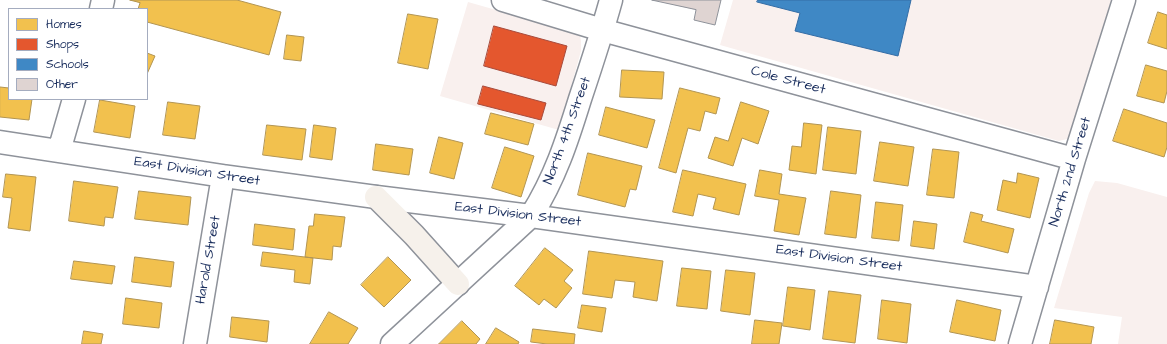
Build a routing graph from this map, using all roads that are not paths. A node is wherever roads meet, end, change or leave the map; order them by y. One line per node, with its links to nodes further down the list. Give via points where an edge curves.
1 (503, 0): 4 (street, Cole Street)
2 (611, 0): 4 (street, North 4th Street)
3 (1124, 0): 8 (street, North 2nd Street)
4 (602, 30): 8 (street, Cole Street); 11 (street, North 4th Street, via 559,164)
5 (74, 100): 7 (street)
6 (0, 142): 7 (street, East Division Street)
7 (59, 151): 9 (street, East Division Street)
8 (1074, 159): 13 (street, North 2nd Street)
9 (223, 176): 10 (street, East Division Street); 14 (street, Harold Street)
10 (376, 197): 11 (street, East Division Street); 12 (main road)
11 (531, 216): 12 (street, North 4th Street); 13 (street, East Division Street)
12 (458, 284): 15 (street, North 4th Street)
13 (1037, 287): 16 (street, North 2nd Street)
14 (195, 344)
15 (392, 344)
16 (1020, 344)

